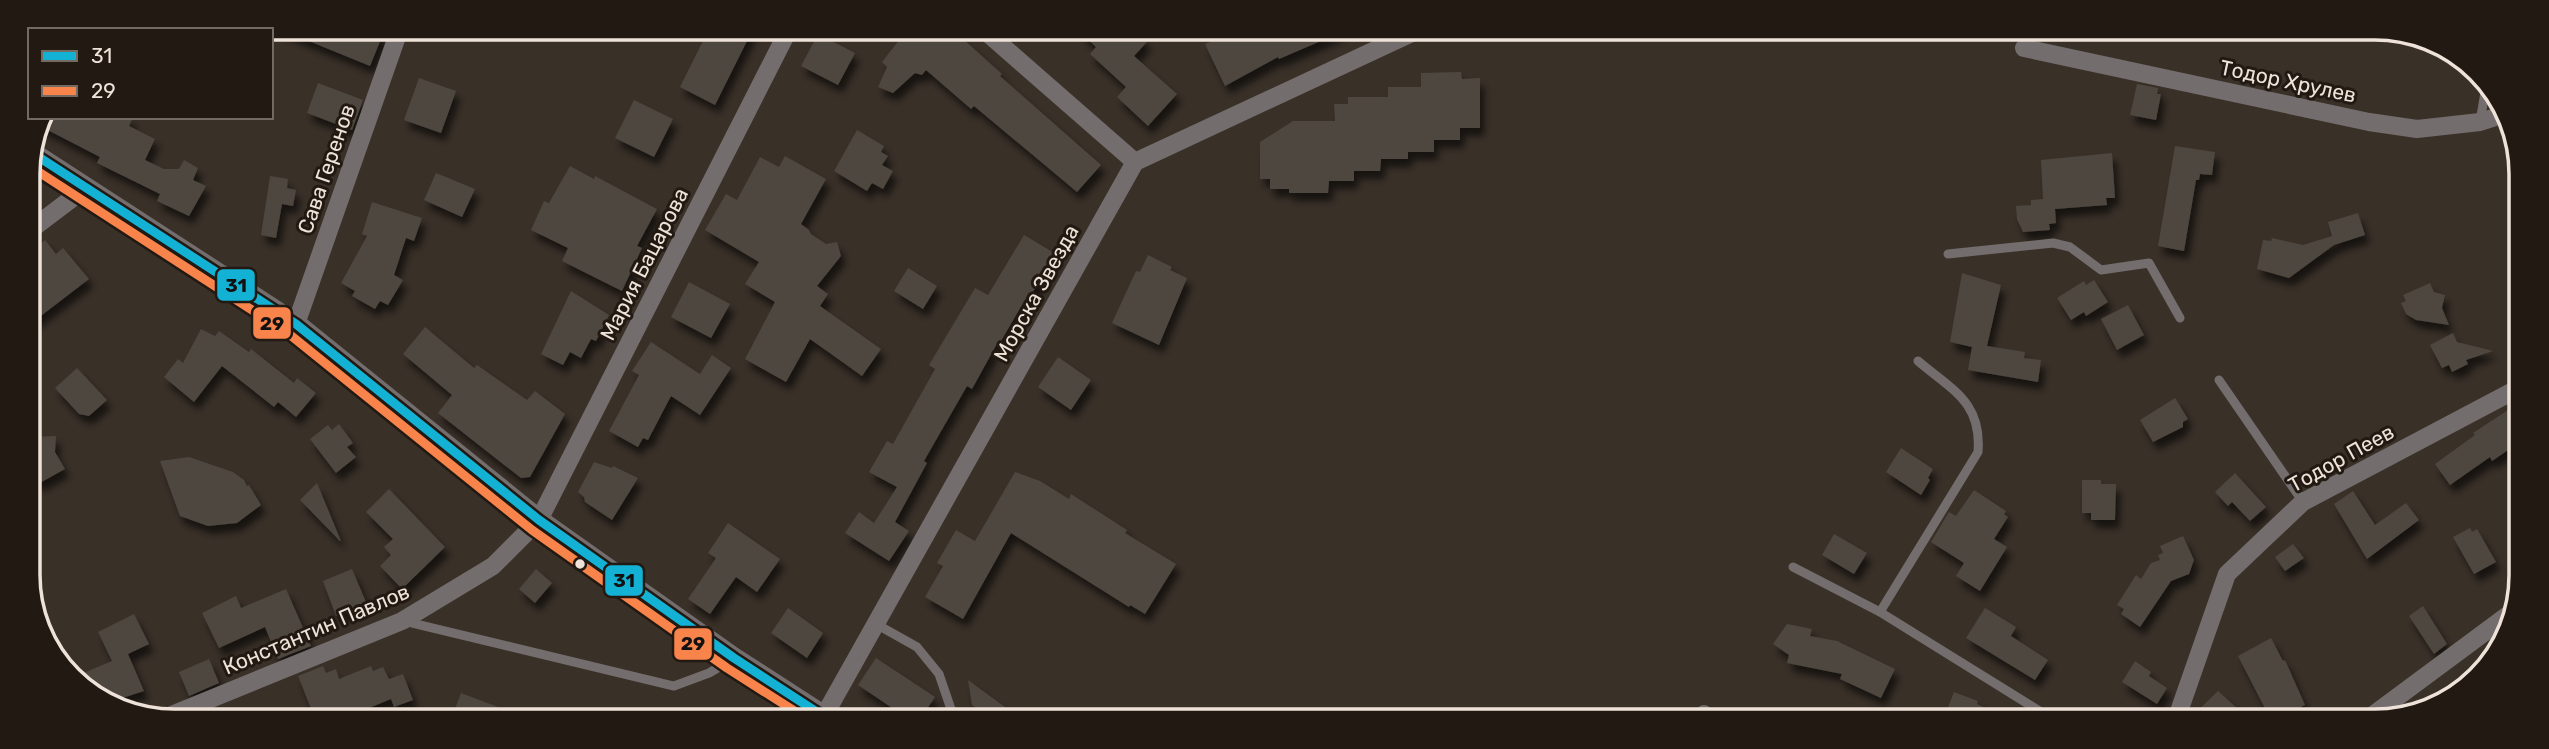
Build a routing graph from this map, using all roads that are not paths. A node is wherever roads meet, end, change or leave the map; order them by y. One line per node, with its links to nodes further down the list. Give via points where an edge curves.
1 (396, 40): 15 (street, Сава Геренов)
2 (783, 40): 20 (street, Мария Бацарова)
3 (995, 40): 10 (street)
4 (1397, 40): 10 (street)
5 (2024, 48): 8 (street, Тодор Хрулев, via 2368,122 2417,129)
6 (2484, 97): 8 (lane)
7 (2496, 117): 8 (street, Тодор Хрулев)
8 (2480, 122)
9 (41, 158): 11 (street)
10 (1135, 162): 25 (street, Морска Звезда)
11 (87, 187): 12 (street); 15 (street)
12 (41, 222)
13 (1948, 254): 14 (lane, via 2053,243 2070,247 2101,270 2149,263)
14 (2180, 318)
15 (296, 324): 20 (street)
16 (1918, 361): 22 (lane, via 1974,413 1978,452)
17 (2220, 380): 19 (lane)
18 (2509, 393): 19 (street, Тодор Пеев)
19 (2303, 502): 28 (street, Тодор Пеев, via 2227,574)
20 (539, 520): 24 (street, Константин Павлов, via 493,566); 26 (street)
21 (1793, 567): 22 (lane)
22 (1880, 612): 27 (lane)
23 (2501, 620): 29 (street)
24 (402, 621): 26 (lane, via 674,687); 30 (street, Константин Павлов)
25 (876, 624): 32 (street, Морска Звезда); 33 (lane, via 917,647 939,674)
26 (734, 658): 31 (street)
27 (2035, 708)
28 (2180, 708)
29 (2383, 708)
30 (186, 709)
31 (806, 709)
32 (818, 709)
33 (951, 709)

